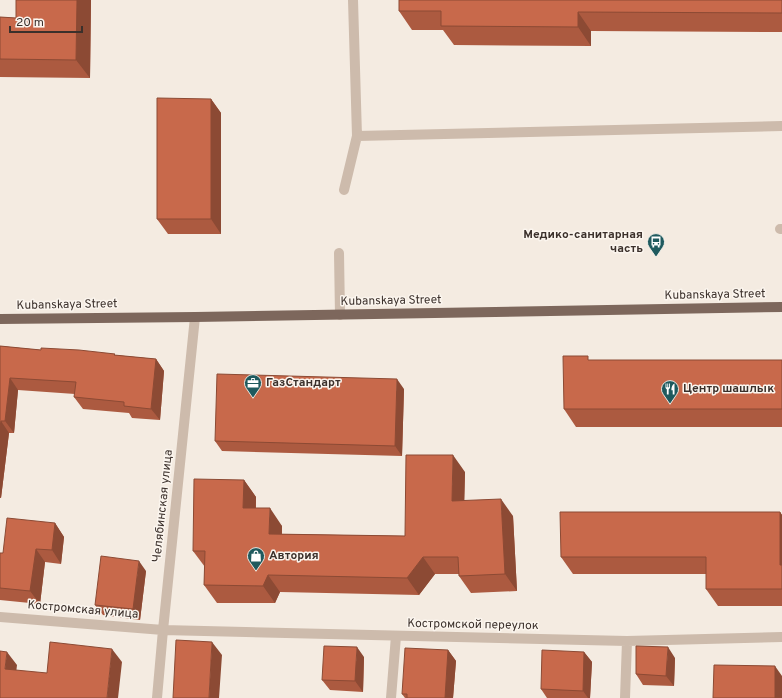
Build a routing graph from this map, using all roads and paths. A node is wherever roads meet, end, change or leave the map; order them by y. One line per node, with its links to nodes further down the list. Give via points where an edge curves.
1 (353, 0): 3 (street)
2 (782, 126): 3 (street)
3 (357, 136): 4 (street)
4 (344, 190)
5 (339, 253): 7 (street)
6 (782, 307): 7 (main road, Kubanskaya Street)
7 (340, 315): 8 (main road, Kubanskaya Street)
8 (196, 317): 9 (main road, Kubanskaya Street); 11 (street, Челябинская улица)
9 (0, 319)
10 (0, 617): 11 (street, Костромская улица)
11 (163, 630): 12 (street, Костромской переулок); 15 (street, Челябинская улица)
12 (396, 636): 14 (street, Костромской переулок); 16 (street)
13 (782, 637): 14 (street, Костромской переулок)
14 (627, 641): 17 (street)
15 (157, 698)
16 (391, 698)
17 (624, 698)

